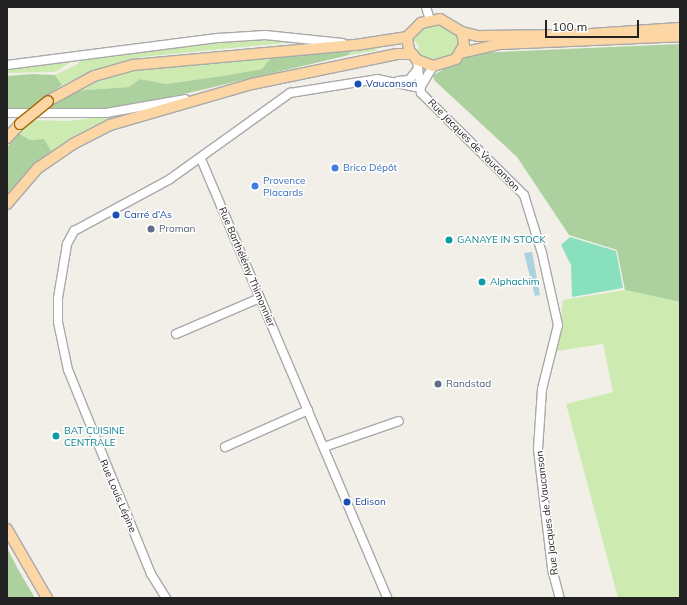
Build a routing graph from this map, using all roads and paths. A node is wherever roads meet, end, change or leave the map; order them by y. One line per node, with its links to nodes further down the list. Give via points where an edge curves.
1 (426, 7): 2 (street)
2 (430, 20): 4 (main road, via 449,22); 6 (main road, via 413,29)
3 (680, 28): 4 (main road, via 576,35 478,36)
4 (462, 32): 8 (main road)
5 (680, 36): 8 (main road, via 500,44)
6 (407, 37): 7 (main road); 9 (main road)
7 (362, 44): 10 (street, via 242,37 164,43); 16 (main road, bridge, via 133,65 94,76 48,101)
8 (461, 53): 11 (main road, via 449,63)
9 (416, 61): 11 (main road); 12 (street, via 409,80); 13 (street); 14 (main road, via 397,54)
10 (7, 66)
11 (433, 66): 13 (street)
12 (377, 79): 13 (street); 17 (street, via 290,94)
13 (421, 90): 29 (street, Rue Jacques de Vaucanson, via 524,195 542,253 558,325 542,389 538,449 552,569)
14 (219, 93): 15 (street, via 106,113); 18 (main road, via 92,133 38,168)
15 (7, 113)
16 (7, 138)
17 (202, 159): 19 (street, Rue Barthélémy Thimonnier); 27 (street, Rue Louis Lépine, via 74,231 67,244 58,298 60,339 77,397 151,574)
18 (7, 204)
19 (260, 298): 20 (street); 21 (street, Rue Barthélémy Thimonnier)
20 (176, 334)
21 (308, 410): 23 (street); 24 (street, Rue Barthélémy Thimonnier)
22 (399, 421): 24 (street)
23 (225, 447)
24 (324, 447): 28 (street, Rue Barthélémy Thimonnier)
25 (7, 528): 26 (main road)
26 (47, 598)
27 (166, 598)
28 (387, 598)
29 (560, 598)

